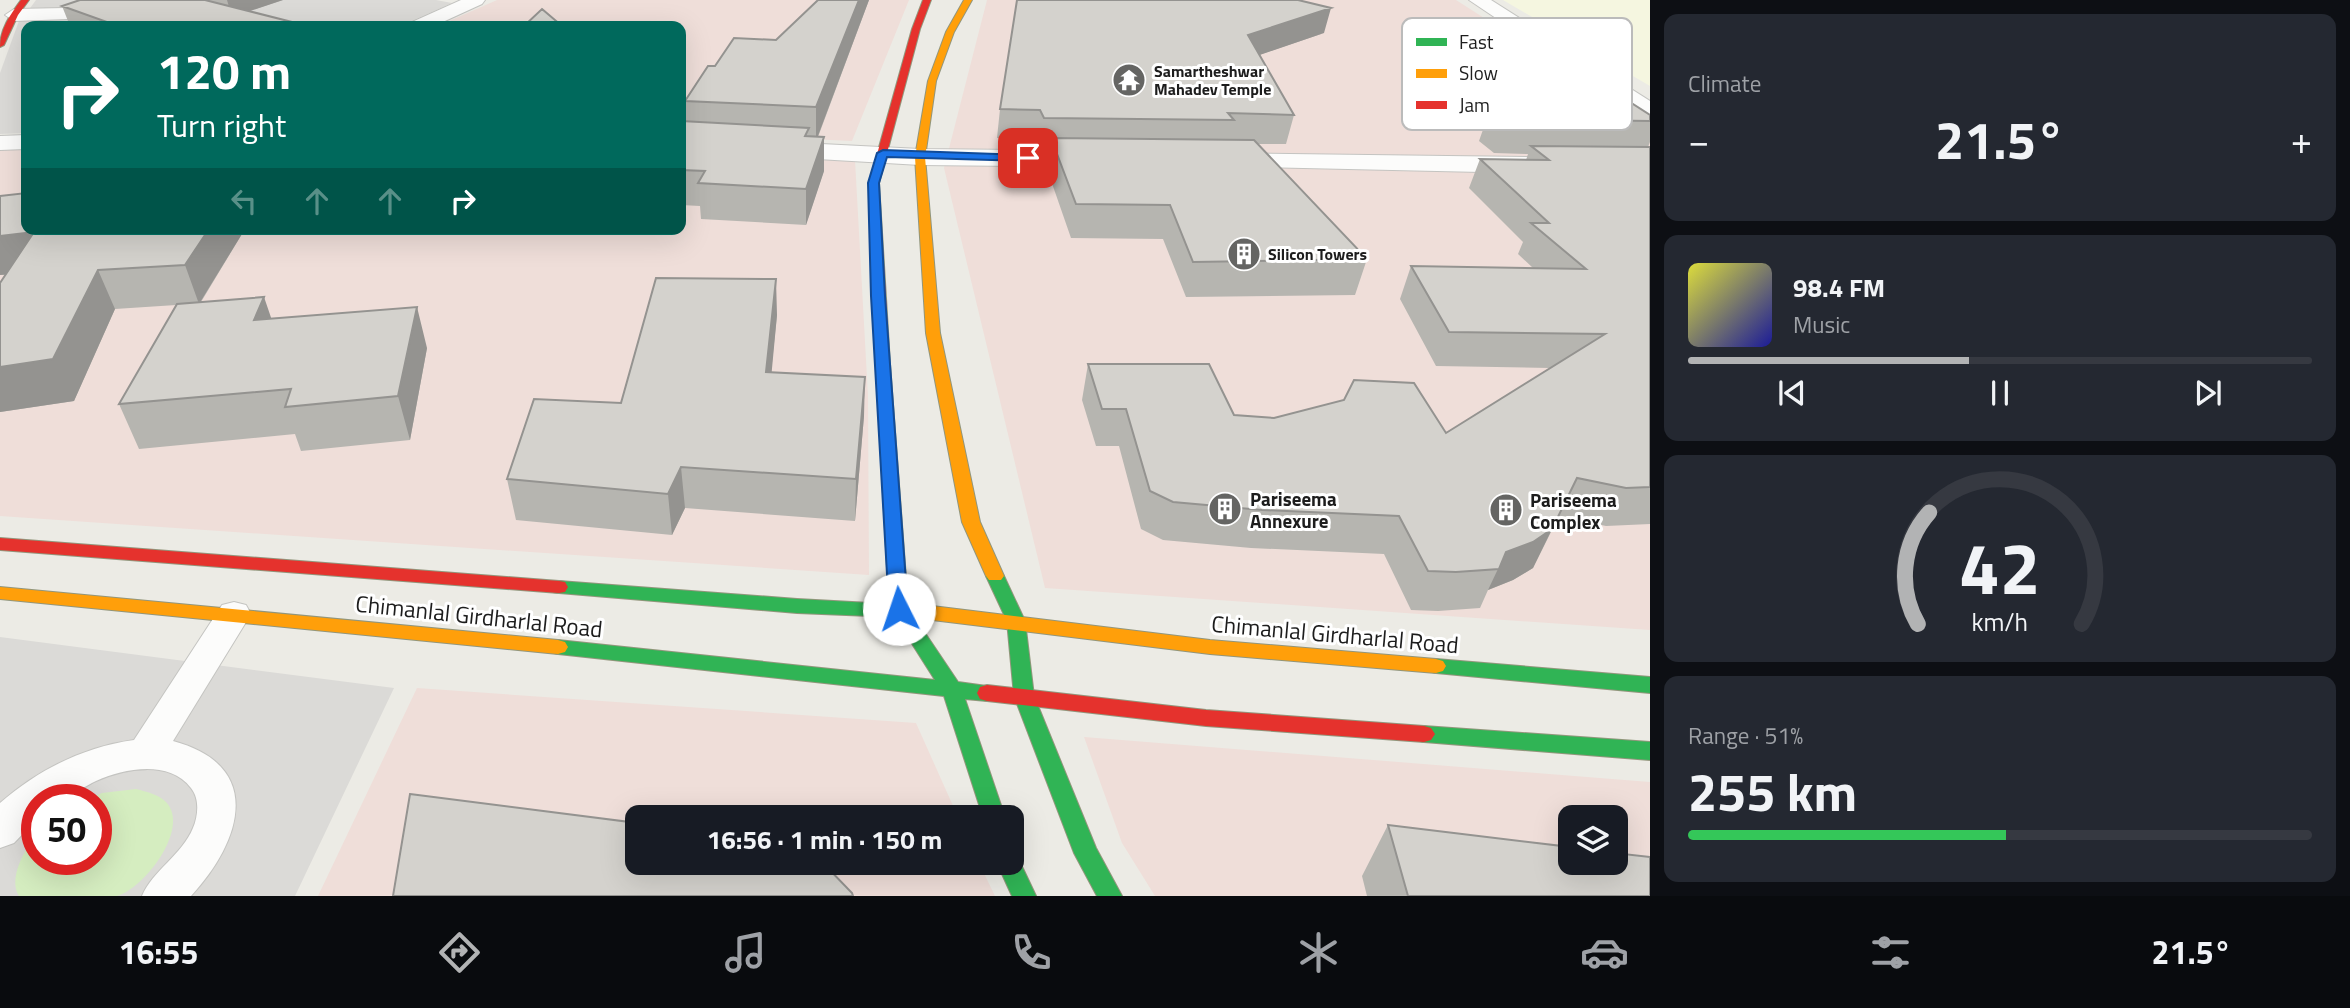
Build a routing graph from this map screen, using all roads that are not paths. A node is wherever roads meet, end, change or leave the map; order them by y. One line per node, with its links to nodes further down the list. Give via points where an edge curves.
1 (476, 0): 8 (street)
2 (928, 0): 15 (main road)
3 (968, 0): 16 (main road, via 932,80)
4 (1478, 0): 7 (street)
5 (137, 13): 6 (street)
6 (12, 15): 9 (main road)
7 (1506, 18)
8 (430, 21)
9 (0, 45)
10 (1632, 99): 11 (street)
11 (1650, 111)
12 (21, 142): 13 (street)
13 (0, 143)
14 (686, 144): 15 (street)
15 (883, 153): 16 (street); 22 (main road, via 874,183)
16 (920, 156): 17 (street); 24 (main road, via 933,333 971,522)
17 (1127, 159)
18 (1196, 160): 19 (street)
19 (1554, 165)
20 (0, 544): 22 (main road, Chimanlal Girdharlal Road, via 797,606)
21 (0, 593): 23 (main road, Chimanlal Girdharlal Road)
22 (899, 609): 24 (main road, Chimanlal Girdharlal Road); 26 (main road)
23 (234, 614): 26 (main road, Chimanlal Girdharlal Road); 29 (lane)
24 (1016, 621): 25 (main road, Chimanlal Girdharlal Road, via 1210,647); 27 (main road)
25 (1650, 685)
26 (952, 689): 27 (main road, Chimanlal Girdharlal Road); 30 (main road)
27 (1024, 696): 28 (main road, via 1206,718); 35 (main road, via 1086,853)
28 (1650, 751)
29 (145, 754): 31 (lane, via 80,770 40,792); 33 (lane, via 174,757 201,769 217,808 213,830 195,864)
30 (990, 805)
31 (0, 830)
32 (1014, 875): 34 (main road)
33 (163, 896)
34 (1024, 896)
35 (1110, 896)

